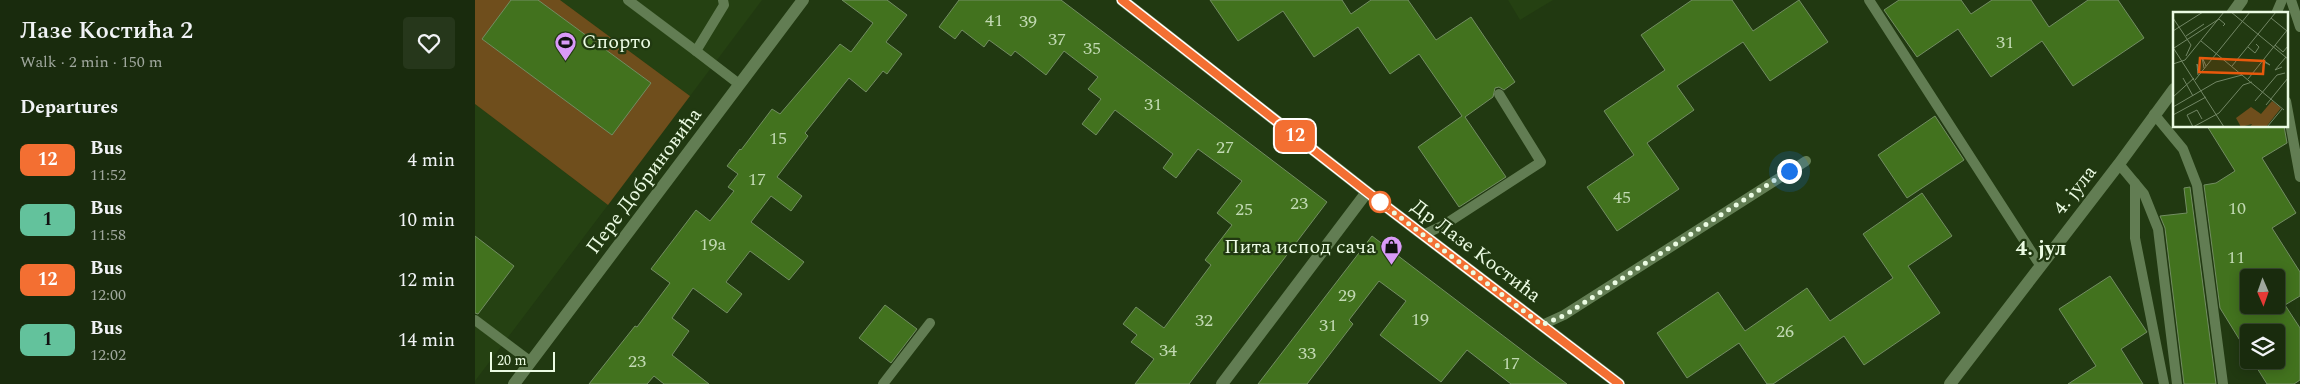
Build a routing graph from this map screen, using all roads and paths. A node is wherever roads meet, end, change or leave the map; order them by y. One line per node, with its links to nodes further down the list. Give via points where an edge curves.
1 (627, 0): 11 (lane)
2 (723, 0): 11 (lane, via 724,5)
3 (803, 0): 12 (street, Пере Добриновића)
4 (1122, 0): 21 (street, Др Лазе Костића)
5 (1869, 0): 23 (lane)
6 (2242, 0): 8 (street)
7 (2289, 1): 9 (lane); 10 (lane)
8 (2233, 12)
9 (2278, 12)
10 (2300, 27)
11 (696, 52): 12 (lane)
12 (739, 84): 27 (street, Пере Добриновића)
13 (2173, 90): 16 (street, 4. јула)
14 (1499, 94): 22 (lane, via 1541,162 1444,225)
15 (2287, 106): 19 (lane)
16 (2154, 114): 18 (street, 4. јула); 35 (lane, via 2183,149 2197,184)
17 (1806, 161): 26 (lane, via 1565,315)
18 (2119, 164): 20 (lane); 23 (street, 4. јула)
19 (2300, 177)
20 (2135, 183): 33 (lane, via 2135,238); 34 (lane, via 2144,194 2158,229)
21 (1367, 192): 22 (street, Др Лазе Костића); 30 (street)
22 (1423, 235): 26 (street, Др Лазе Костића)
23 (2040, 265): 32 (street, 4. јула)
24 (475, 320): 27 (lane)
25 (930, 323): 29 (lane)
26 (1542, 325): 31 (street, Др Лазе Костића)
27 (531, 362): 28 (street, Пере Добриновића)
28 (514, 384)
29 (883, 384)
30 (1222, 384)
31 (1619, 384)
32 (1950, 384)
33 (2164, 384)
34 (2177, 384)
35 (2223, 384)

